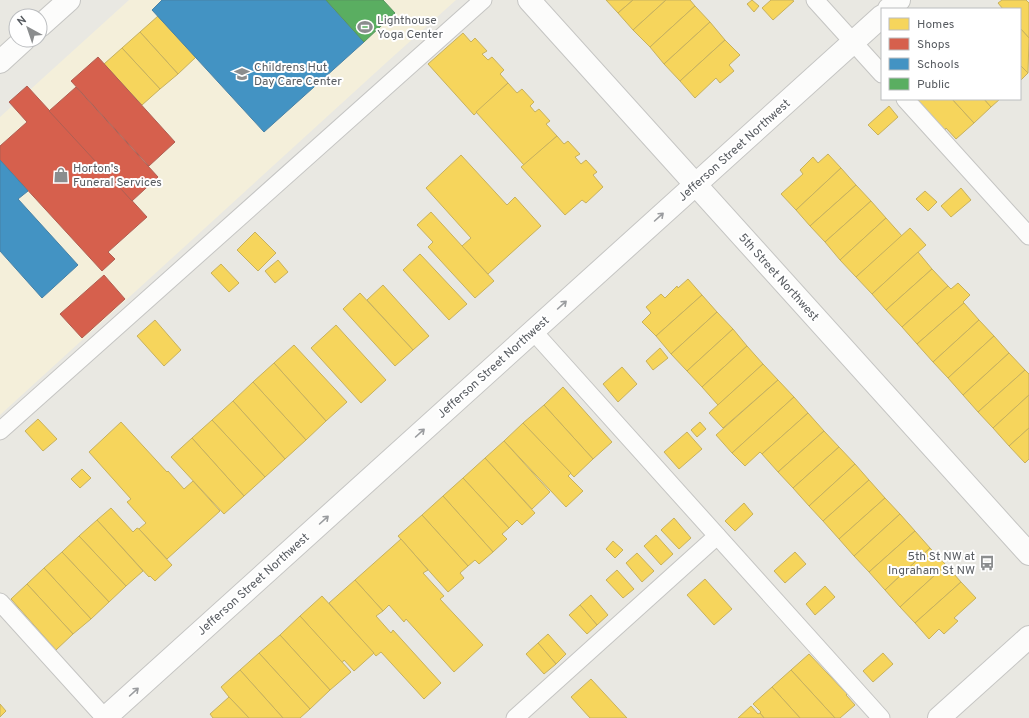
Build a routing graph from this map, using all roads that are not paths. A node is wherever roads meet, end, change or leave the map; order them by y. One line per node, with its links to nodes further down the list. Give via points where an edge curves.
1 (69, 0): 8 (street)
2 (483, 0): 17 (lane)
3 (529, 0): 14 (street, 5th Street Northwest)
4 (815, 0): 9 (lane)
5 (899, 0): 6 (street)
6 (890, 8)
7 (881, 17): 9 (street, Jefferson Street Northwest)
8 (48, 19)
9 (853, 42): 12 (lane); 14 (street, Jefferson Street Northwest)
10 (15, 48): 11 (street)
11 (0, 62)
12 (881, 73)
13 (906, 100): 15 (lane)
14 (695, 184): 16 (street, Jefferson Street Northwest, one-way to 14); 19 (street, 5th Street Northwest)
15 (1029, 236)
16 (533, 331): 18 (lane); 22 (street, Jefferson Street Northwest, one-way to 16)
17 (0, 431)
18 (717, 536): 23 (lane); 24 (lane)
19 (1029, 554)
20 (0, 602): 22 (lane)
21 (1029, 637): 25 (street)
22 (105, 718)
23 (515, 718)
24 (881, 718)
25 (939, 718)

